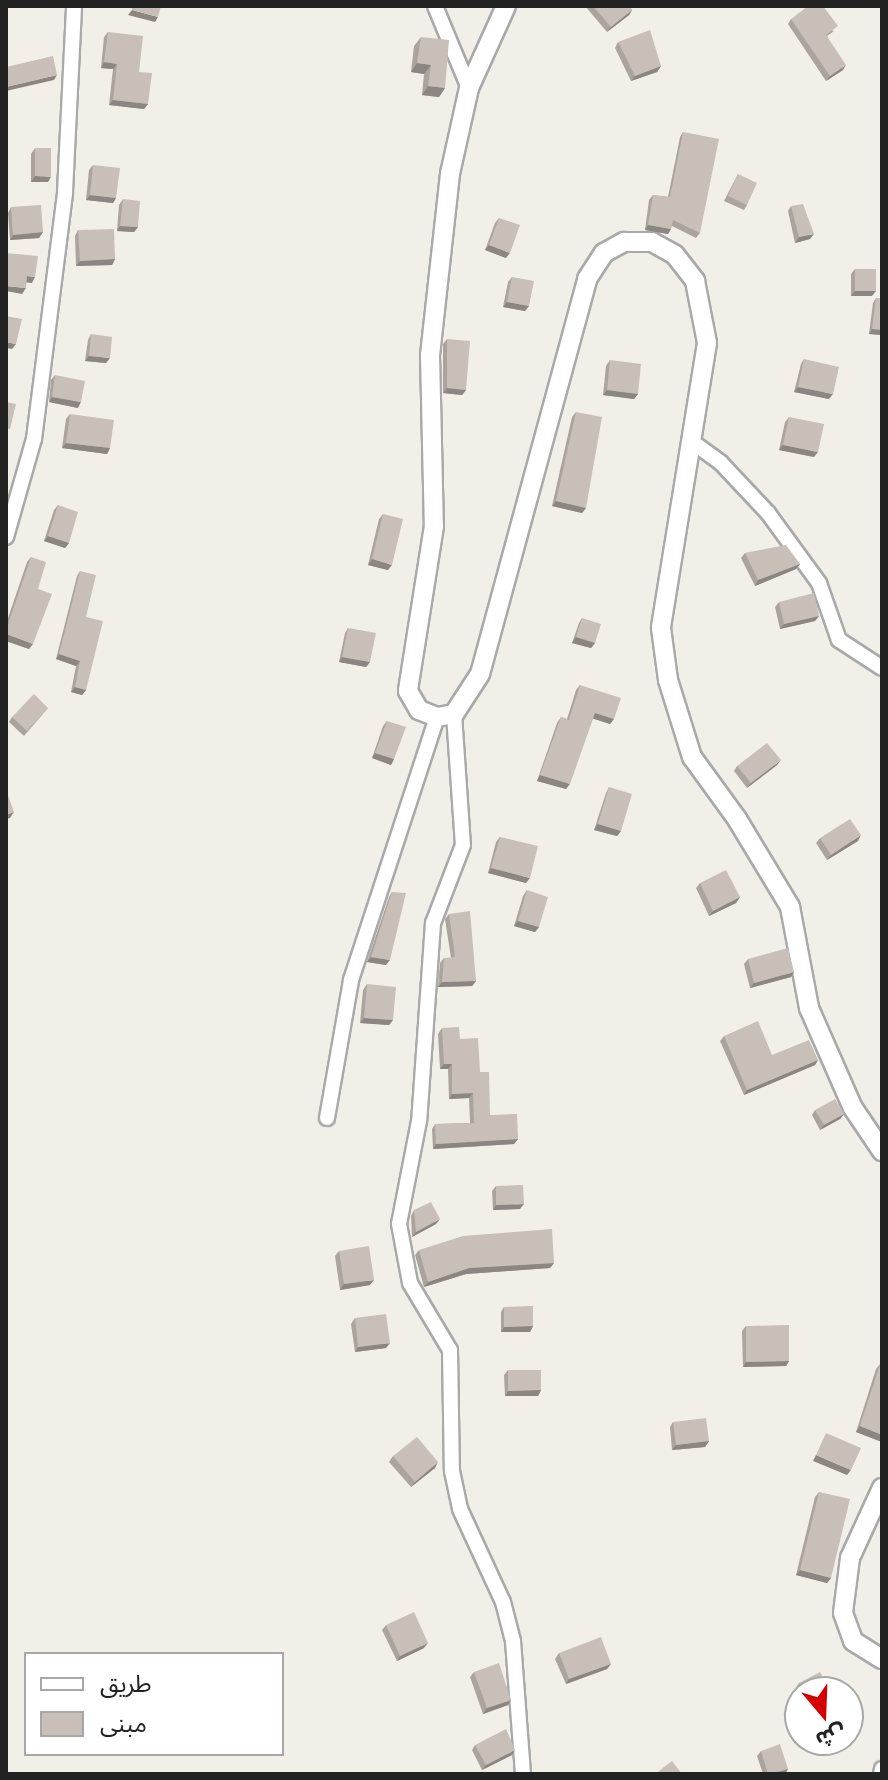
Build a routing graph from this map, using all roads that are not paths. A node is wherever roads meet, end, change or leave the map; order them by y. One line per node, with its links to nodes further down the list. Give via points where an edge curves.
1 (74, 6): 6 (street, via 65,192 34,439)
2 (435, 6): 4 (street)
3 (506, 6): 4 (street)
4 (469, 88): 8 (street, via 450,174 431,341 428,427 434,526 408,691 419,710)
5 (691, 441): 7 (street, via 721,463 768,513 819,583 839,640); 8 (street, via 707,343 695,281 675,255 652,242 624,242 604,253 587,279 480,674); 10 (street, via 661,628 676,718 692,757 790,907 809,1008 853,1108)
6 (6, 537)
7 (882, 668)
8 (445, 716): 9 (street, via 351,980); 13 (street, via 463,845 433,923 419,1121 399,1224 410,1283 450,1350 452,1471 460,1509 503,1602 513,1641)
9 (327, 1118)
10 (882, 1151)
11 (882, 1488): 12 (street, via 850,1558 843,1613 853,1641)
12 (882, 1659)
13 (523, 1774)

